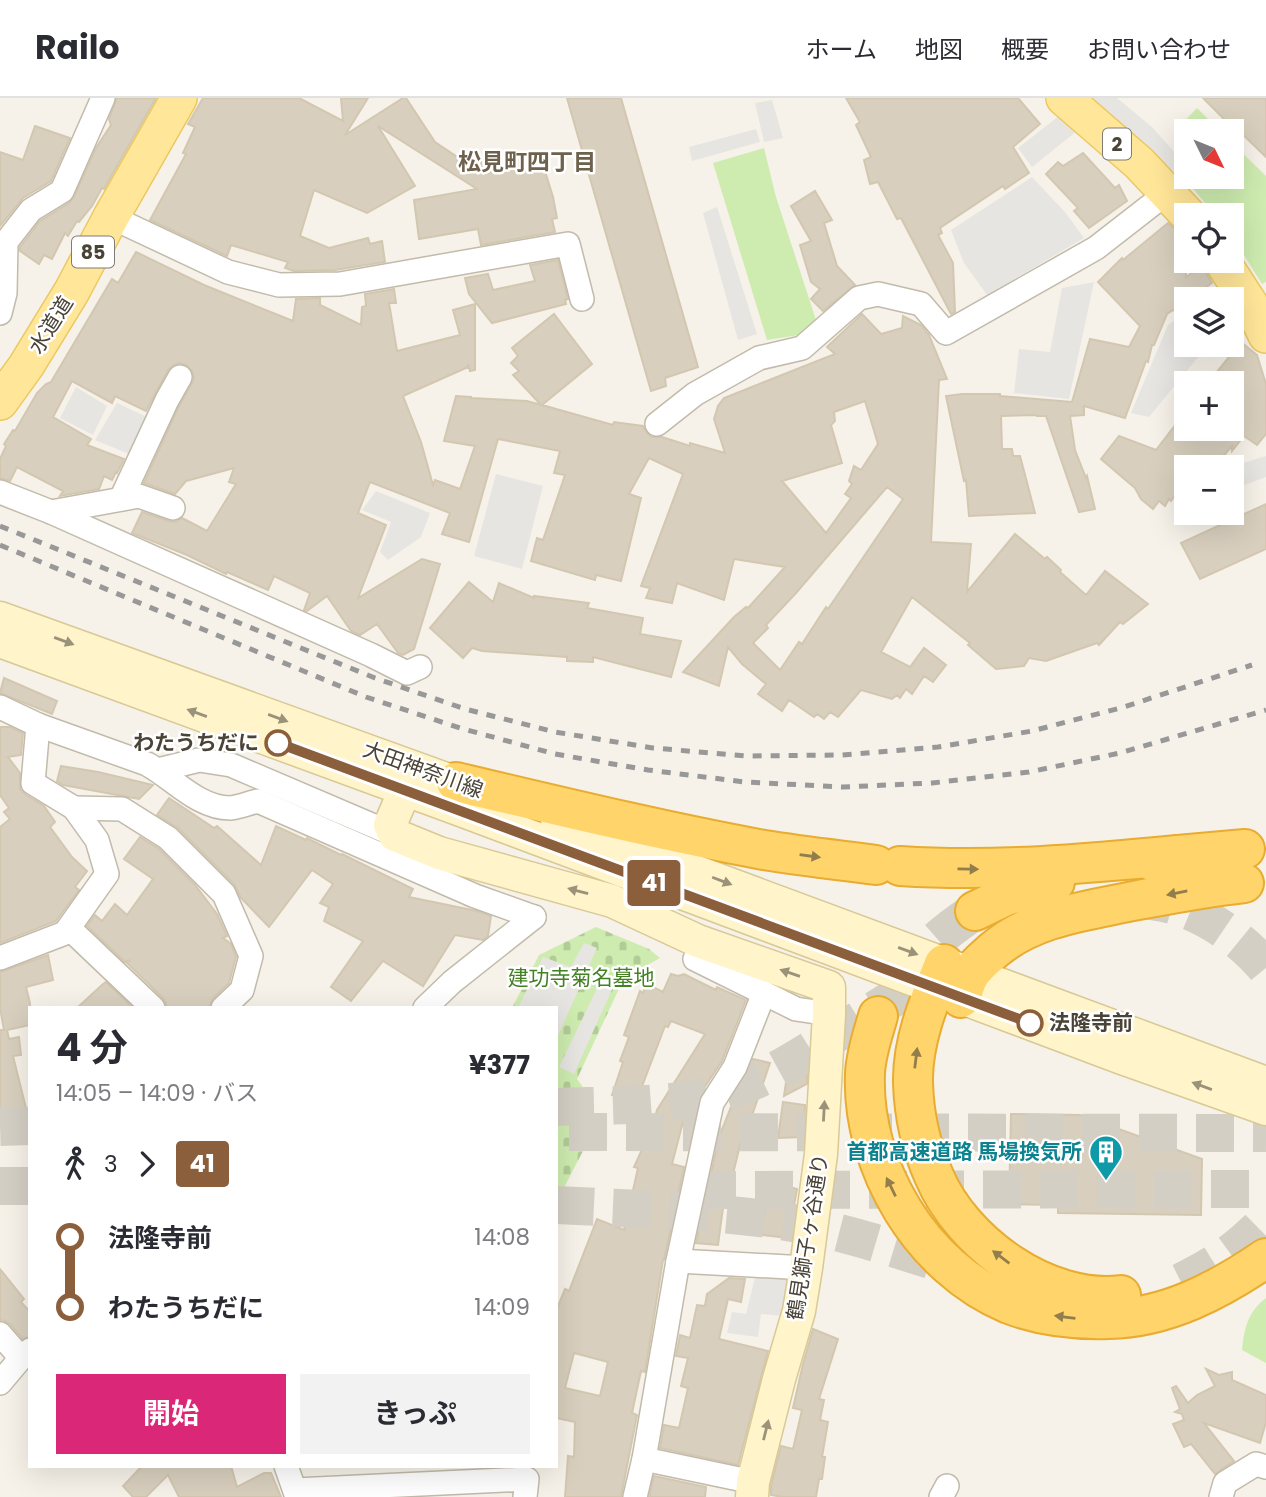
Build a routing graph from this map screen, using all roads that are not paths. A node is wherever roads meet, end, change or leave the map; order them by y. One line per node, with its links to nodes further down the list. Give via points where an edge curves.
1 (103, 98): 9 (street, via 62,191 31,210 6,242)
2 (179, 98): 6 (main road, 水道道 / 85)
3 (1064, 98): 4 (main road, 2)
4 (1177, 203)
5 (1174, 206): 13 (street, via 946,333 921,304 878,293 859,298 802,348 759,358 695,394)
6 (111, 217): 8 (street, via 228,272 279,285 340,284 568,244); 12 (main road, 水道道 / 85, via 72,290)
7 (1231, 273): 10 (main road)
8 (582, 299)
9 (0, 313)
10 (1262, 317)
11 (180, 377): 15 (street)
12 (0, 402)
13 (657, 424)
14 (0, 492): 17 (street)
15 (121, 499): 16 (street, via 139,496); 17 (street)
16 (173, 508)
17 (51, 512): 20 (street, via 407,673)
18 (0, 618): 24 (main road, 大田神奈川線, one-way to 24)
19 (0, 641): 25 (main road, 大田神奈川線, one-way to 19)
20 (419, 667)
21 (0, 706): 22 (street)
22 (38, 725): 23 (street); 26 (street, via 33,783)
23 (158, 770): 27 (street, via 199,760 231,765); 38 (street, via 206,803 230,808 258,802 474,896 534,917)
24 (456, 782): 28 (highway, one-way to 28, via 706,839 888,865 1030,868); 31 (main road, 大田神奈川線, one-way to 31)
25 (405, 790): 27 (main road, 大田神奈川線, via 390,825); 31 (main road, 大田神奈川線)
26 (74, 808): 30 (street, via 97,840 107,874); 37 (street, via 122,809 168,838 224,894 251,956 242,990)
27 (394, 835): 39 (main road, one-way to 27, via 829,987 698,941 612,901 439,853)
28 (1178, 855): 29 (highway, via 1040,885); 34 (highway, one-way to 34, via 1244,866 1212,886 1042,922 1001,944)
29 (975, 911)
30 (69, 928): 32 (street); 36 (street)
31 (839, 939): 34 (main road)
32 (0, 958)
33 (695, 959): 35 (street)
34 (952, 981): 41 (main road); 42 (main road, one-way to 34, via 1122,1058); 46 (highway, one-way to 34, via 1115,1296 1053,1286 998,1256 953,1209 934,1179 922,1146 913,1079 924,1017)
35 (764, 993): 39 (street, via 796,1009); 44 (street, via 735,1067 712,1103)
36 (151, 1006)
37 (225, 1006)
38 (427, 1006)
39 (829, 1014): 45 (main road, 鶴見獅子ヶ谷通り, one-way to 39, via 821,1154)
40 (878, 1016): 43 (highway, one-way to 40, via 1184,1304 1110,1320 1042,1314 977,1287 948,1265 907,1216 878,1156 865,1099)
41 (1266, 1083)
42 (1266, 1109)
43 (1266, 1258)
44 (678, 1261): 45 (street); 50 (street)
45 (806, 1268): 53 (main road, 鶴見獅子ヶ谷通り, one-way to 45)
46 (1181, 1282)
47 (0, 1334): 48 (street)
48 (25, 1354): 49 (street)
49 (0, 1383)
50 (644, 1459): 53 (street); 56 (street)
51 (1266, 1466): 57 (street, via 1256,1464 1225,1483)
52 (287, 1468): 54 (street)
53 (753, 1490)
54 (296, 1493): 55 (street, via 527,1479)
55 (525, 1497)
56 (635, 1497)
57 (1221, 1497)

